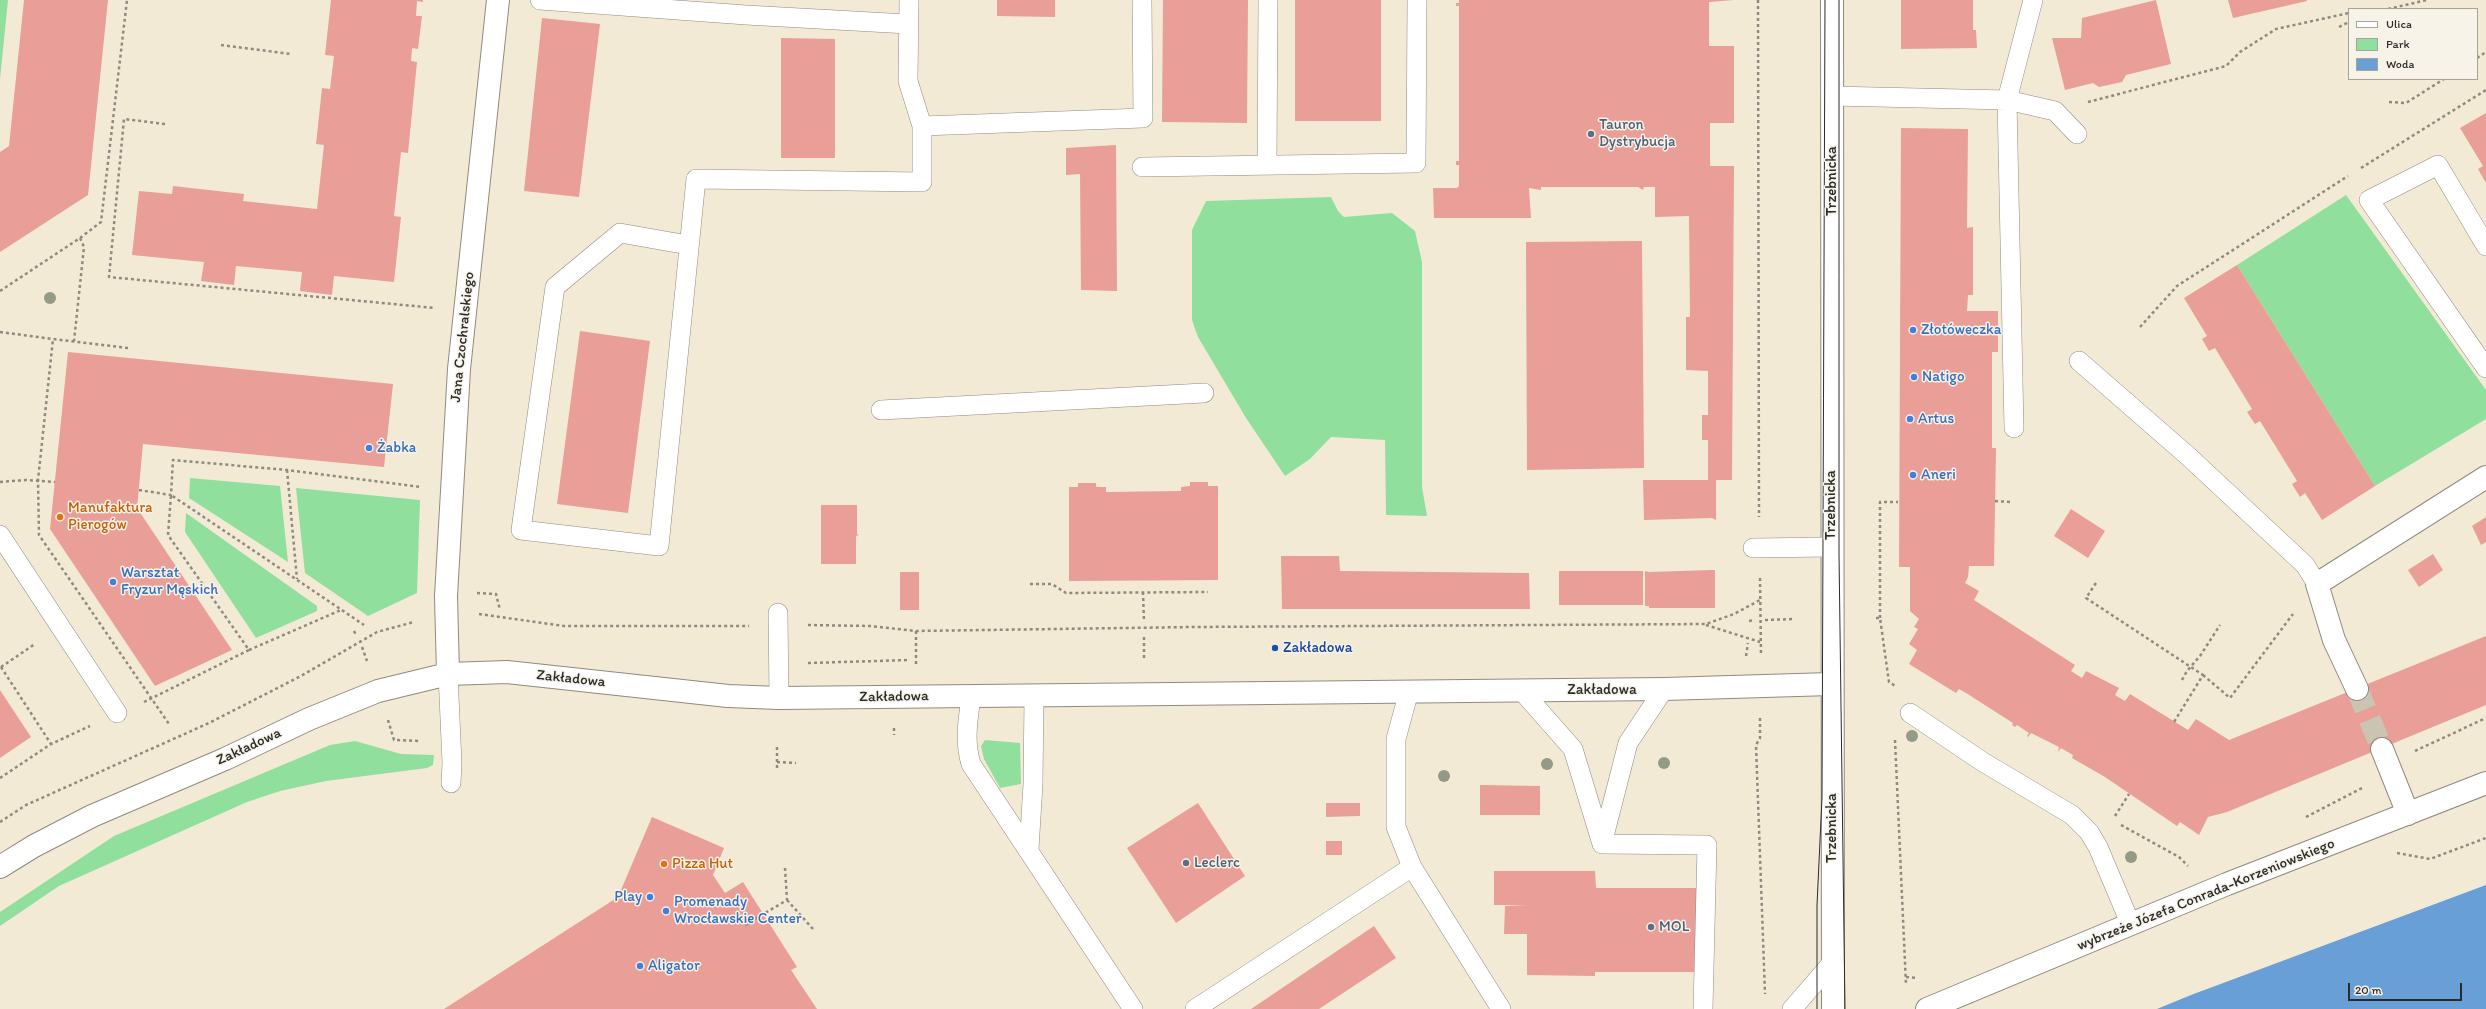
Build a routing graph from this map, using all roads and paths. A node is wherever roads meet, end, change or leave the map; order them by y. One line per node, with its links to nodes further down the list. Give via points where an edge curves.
1 (127, 0): 32 (path, via 101,222)
2 (498, 0): 104 (street, Jana Czochralskiego, via 458,376 446,596)
3 (540, 0): 15 (lane, via 746,16)
4 (909, 0): 15 (lane)
5 (1142, 0): 26 (lane, via 1143,118)
6 (1268, 0): 28 (lane)
7 (1417, 0): 28 (lane, via 1416,163)
8 (1758, 0): 60 (path, via 1759,527)
9 (1832, 0): 21 (street, Trzebnicka)
10 (2033, 0): 22 (lane)
11 (2427, 0): 12 (path)
12 (2403, 7)
13 (2348, 13): 24 (path, via 2276,29 2240,52 2226,66)
14 (2348, 22): 16 (path)
15 (908, 24): 26 (lane, via 908,81)
16 (2339, 27)
17 (221, 45): 18 (path)
18 (291, 54)
19 (2441, 80): 23 (path, via 2406,103)
20 (2486, 90): 30 (path)
21 (1832, 96): 22 (lane); 59 (street, Trzebnicka)
22 (2007, 100): 24 (lane); 46 (lane)
23 (2389, 102)
24 (2055, 111): 27 (lane)
25 (165, 124): 36 (path, via 124,119 109,277)
26 (922, 126): 33 (lane, via 922,182 696,179)
27 (2077, 134)
28 (1267, 165): 29 (lane)
29 (1142, 167)
30 (2359, 169)
31 (2352, 174): 37 (path, via 2177,286)
32 (80, 238): 35 (path); 40 (path, via 84,247)
33 (688, 245): 33 (lane, via 620,233 555,287 521,530 659,546)
34 (2486, 246): 43 (lane, via 2438,165 2369,200)
35 (0, 292)
36 (441, 308)
37 (2140, 327)
38 (0, 332): 39 (path)
39 (53, 339): 40 (path); 49 (path)
40 (74, 341): 41 (path)
41 (128, 348)
42 (2079, 361): 64 (lane, via 2188,456 2305,565)
43 (2486, 368)
44 (1204, 393): 45 (lane)
45 (881, 410)
46 (2014, 428)
47 (287, 470): 52 (path); 54 (path, via 174,460); 61 (path)
48 (2486, 477): 64 (street)
49 (38, 480): 50 (path); 51 (path); 116 (path, via 39,535)
50 (0, 482)
51 (55, 482)
52 (425, 488)
53 (139, 490): 54 (path)
54 (172, 495): 61 (path); 92 (path, via 168,535)
55 (1898, 502): 73 (path, via 1880,502)
56 (1996, 502): 57 (path)
57 (2010, 502)
58 (0, 535): 118 (lane)
59 (1831, 547): 60 (lane); 108 (street, Trzebnicka)
60 (1756, 548): 68 (path)
61 (296, 579): 69 (path)
62 (2096, 583): 103 (path, via 2086,598)
63 (1030, 584): 65 (path, via 1052,584 1066,593)
64 (2317, 584): 105 (path, via 2230,698); 111 (street, via 2334,640)
65 (1143, 592): 66 (path); 79 (path)
66 (1208, 592)
67 (470, 593): 70 (path, via 496,594)
68 (1760, 600): 80 (path, via 1734,614); 89 (path)
69 (342, 609): 81 (path); 92 (path)
70 (500, 610)
71 (778, 613): 117 (lane)
72 (472, 614): 84 (path, via 564,626)
73 (1880, 618)
74 (1794, 619): 76 (path)
75 (1755, 620): 78 (path)
76 (1765, 620)
77 (421, 621): 142 (path, via 377,632 300,676 209,723 26,805)
78 (1749, 621)
79 (1144, 622)
80 (1706, 624): 86 (path, via 1201,627); 89 (path)
81 (364, 625)
82 (801, 625): 86 (path, via 870,626)
83 (2220, 625): 103 (path)
84 (750, 626)
85 (354, 630): 87 (path)
86 (916, 632): 102 (path)
87 (356, 635)
88 (1144, 635): 94 (path)
89 (1760, 642): 93 (path)
90 (1748, 643): 96 (path)
91 (362, 647): 99 (path)
92 (249, 650): 116 (path)
93 (1761, 656)
94 (1144, 658)
95 (893, 659): 97 (path); 98 (path); 101 (path)
96 (1745, 659)
97 (910, 660)
98 (804, 663)
99 (369, 665)
100 (0, 666): 129 (path)
101 (893, 667)
102 (916, 667)
103 (2190, 667): 105 (path); 106 (path)
104 (448, 674): 117 (street, Zakładowa, via 507,672 728,696); 137 (lane); 147 (street, Zakładowa, via 378,691 309,719 225,759 92,816)
105 (2203, 675): 122 (path)
106 (2182, 680)
107 (1889, 682): 110 (path)
108 (1831, 684): 109 (street, Zakładowa); 154 (street, Trzebnicka)
109 (1664, 689): 112 (street, Zakładowa); 144 (lane, via 1628,742)
110 (1890, 689)
111 (2356, 689)
112 (1521, 690): 113 (street, Zakładowa); 144 (lane, via 1572,749)
113 (1410, 691): 115 (street, Zakładowa); 148 (lane, via 1396,739 1396,827)
114 (971, 696): 115 (street, Zakładowa); 117 (street, Zakładowa); 145 (lane, via 966,735 971,764)
115 (1034, 697): 145 (lane)
116 (152, 698): 118 (path); 123 (path)
117 (779, 698)
118 (117, 713): 129 (path)
119 (1910, 713): 151 (lane, via 1983,762 2072,815 2089,832 2098,847)
120 (387, 715): 128 (path, via 394,740)
121 (2486, 718): 135 (path, via 2403,756)
122 (2174, 722)
123 (169, 724)
124 (894, 728): 125 (path)
125 (894, 735)
126 (1895, 735): 155 (path)
127 (1760, 738): 156 (path, via 1756,745)
128 (421, 741)
129 (51, 744): 136 (path)
130 (777, 747): 132 (path)
131 (2382, 749): 135 (street)
132 (777, 762): 133 (path); 134 (path)
133 (796, 763)
134 (777, 768)
135 (2392, 773): 140 (street)
136 (0, 778)
137 (451, 783)
138 (2486, 783): 140 (street, wybrzeże Józefa Conrada-Korzeniowskiego)
139 (2129, 794): 141 (path)
140 (2408, 814): 151 (street, wybrzeże Józefa Conrada-Korzeniowskiego)
141 (2113, 820)
142 (0, 822)
143 (2486, 838): 146 (path, via 2430,859)
144 (1602, 844): 160 (lane, via 1707,845)
145 (1029, 850): 157 (lane)
146 (2393, 852)
147 (0, 867)
148 (1412, 867): 158 (lane); 159 (lane)
149 (785, 868): 150 (path)
150 (787, 900): 152 (path); 153 (path)
151 (2132, 924): 163 (street, wybrzeże Józefa Conrada-Korzeniowskiego)
152 (745, 925)
153 (813, 929)
154 (1832, 963): 161 (lane); 162 (street, Trzebnicka)
155 (1906, 986)
156 (1765, 1002)
157 (1133, 1009)
158 (1195, 1009)
159 (1501, 1009)
160 (1703, 1009)
161 (1792, 1009)
162 (1833, 1009)
163 (1927, 1009)

